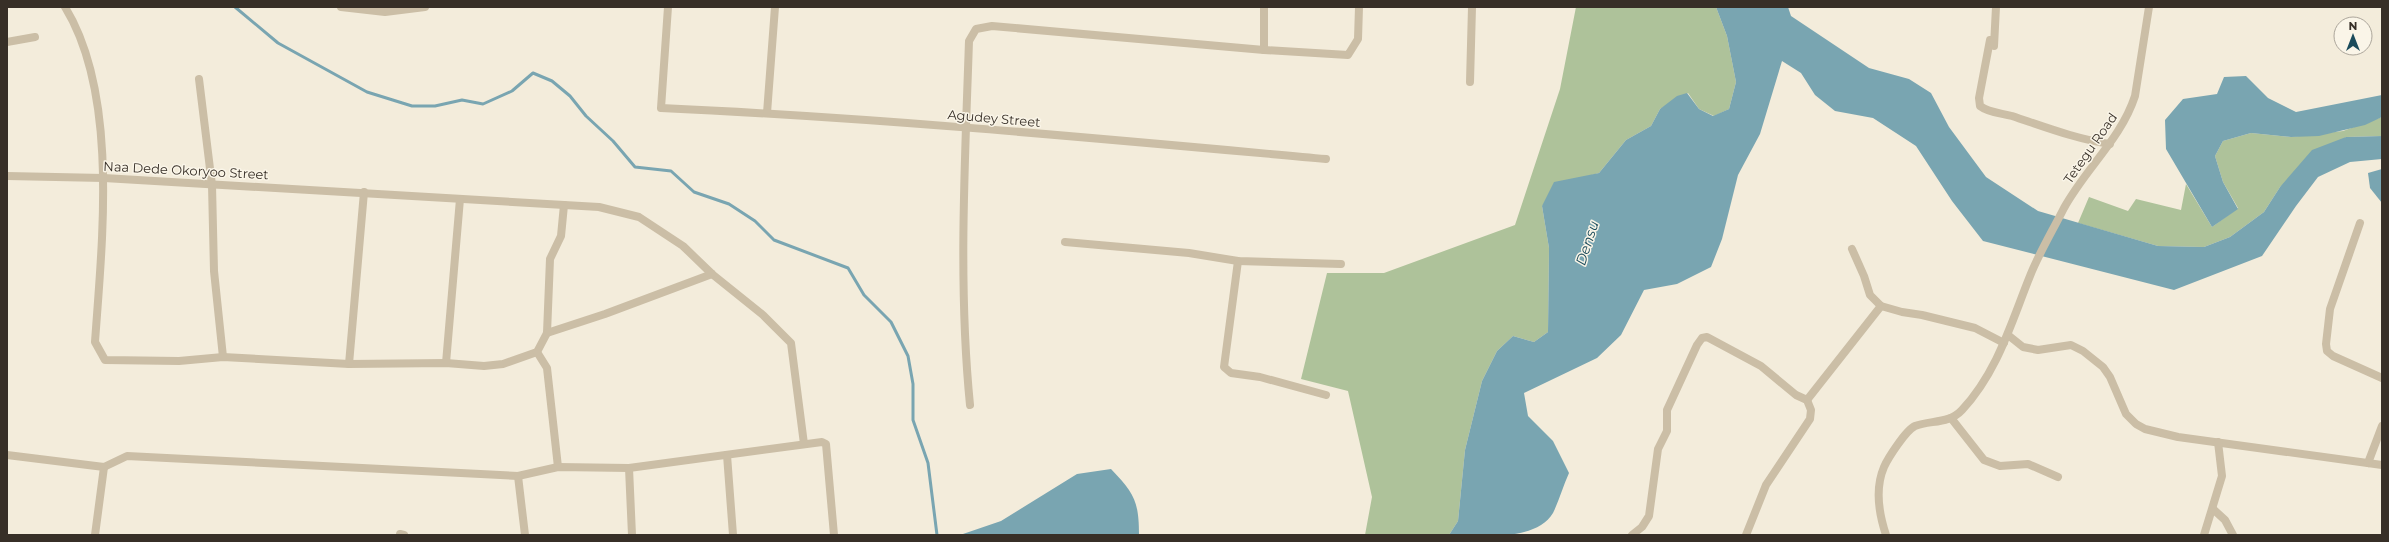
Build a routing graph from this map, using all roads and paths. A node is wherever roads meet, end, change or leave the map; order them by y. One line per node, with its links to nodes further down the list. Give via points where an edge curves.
1 (65, 7): 21 (street, via 78,29 94,84)
2 (341, 7): 3 (street, via 385,12)
3 (425, 7)
4 (668, 7): 16 (street, Agudey Street, via 661,108)
5 (775, 7): 16 (street)
6 (1264, 7): 13 (street)
7 (1359, 7): 13 (street, via 1358,39 1348,55)
8 (1472, 7): 15 (street)
9 (1996, 7): 18 (street, via 1992,43 1979,98 1980,106 1985,110)
10 (2149, 7): 18 (street, Tetegu Road, via 2135,96 2125,123)
11 (35, 37): 12 (street)
12 (7, 42)
13 (1264, 50): 17 (street, via 992,26 976,29 969,41)
14 (199, 79): 22 (street)
15 (1470, 82)
16 (767, 113): 17 (street, Agudey Street)
17 (966, 128): 19 (street, Agudey Street); 43 (street, via 963,288 965,359)
18 (2110, 144): 34 (street, Tetegu Road, via 2087,172 2064,208 2031,274)
19 (1326, 159)
20 (7, 176): 21 (street, Naa Dede Okoryoo Street)
21 (104, 178): 22 (street, Naa Dede Okoryoo Street); 37 (street, via 96,342 105,360)
22 (212, 185): 23 (street, Naa Dede Okoryoo Street); 37 (street, via 214,271)
23 (364, 192): 24 (street, Naa Dede Okoryoo Street); 39 (street)
24 (460, 199): 25 (street, Naa Dede Okoryoo Street); 38 (street)
25 (564, 205): 31 (street, Naa Dede Okoryoo Street, via 599,207 639,217 683,246); 33 (street, via 561,236 550,259)
26 (2360, 223): 40 (street, via 2331,304 2327,352)
27 (1065, 242): 29 (street, via 1189,253)
28 (1852, 249): 32 (street, via 1870,295)
29 (1238, 261): 30 (street); 41 (street, via 1224,368 1231,373 1260,377)
30 (1341, 264)
31 (712, 274): 33 (street); 47 (street, Naa Dede Okoryoo Street, via 763,315 791,343)
32 (1881, 306): 35 (street, via 1975,328); 42 (street)
33 (547, 333): 36 (street)
34 (2008, 334): 35 (street, Tetegu Road); 46 (street, via 2023,347 2038,350 2071,345 2083,351 2103,367 2110,376 2126,414 2145,429 2178,437)
35 (2004, 343): 44 (street, Tetegu Road, via 1991,372 1961,411)
36 (537, 352): 38 (street, via 503,364 484,366); 53 (street, via 546,368)
37 (223, 357): 39 (street)
38 (446, 363): 39 (street)
39 (349, 364)
40 (2382, 378)
41 (1326, 395)
42 (1807, 400): 63 (street, via 1791,391 1761,366 1715,340 1702,338 1680,377 1667,410 1667,431 1658,449 1649,516 1642,527); 64 (street, via 1811,410 1810,419 1766,485)
43 (970, 405)
44 (1951, 418): 56 (street, via 1984,460 2000,466 2028,464); 65 (street, via 1913,427 1884,466 1879,490 1881,520)
45 (2382, 426): 50 (street)
46 (2218, 442): 50 (street); 57 (street, via 2222,476)
47 (804, 444): 49 (street); 62 (street, via 826,444)
48 (7, 455): 52 (street)
49 (727, 455): 54 (street); 61 (street)
50 (2368, 463): 51 (street)
51 (2382, 465)
52 (104, 467): 55 (street, via 127,456); 58 (street)
53 (558, 467): 54 (street); 55 (street)
54 (629, 468): 60 (street)
55 (518, 476): 59 (street)
56 (2058, 477)
57 (2213, 509): 66 (street); 67 (street, via 2225,520)
58 (95, 535)
59 (525, 535)
60 (632, 535)
61 (733, 535)
62 (834, 535)
63 (1632, 535)
64 (1746, 535)
65 (1886, 535)
66 (2204, 535)
67 (2233, 535)

